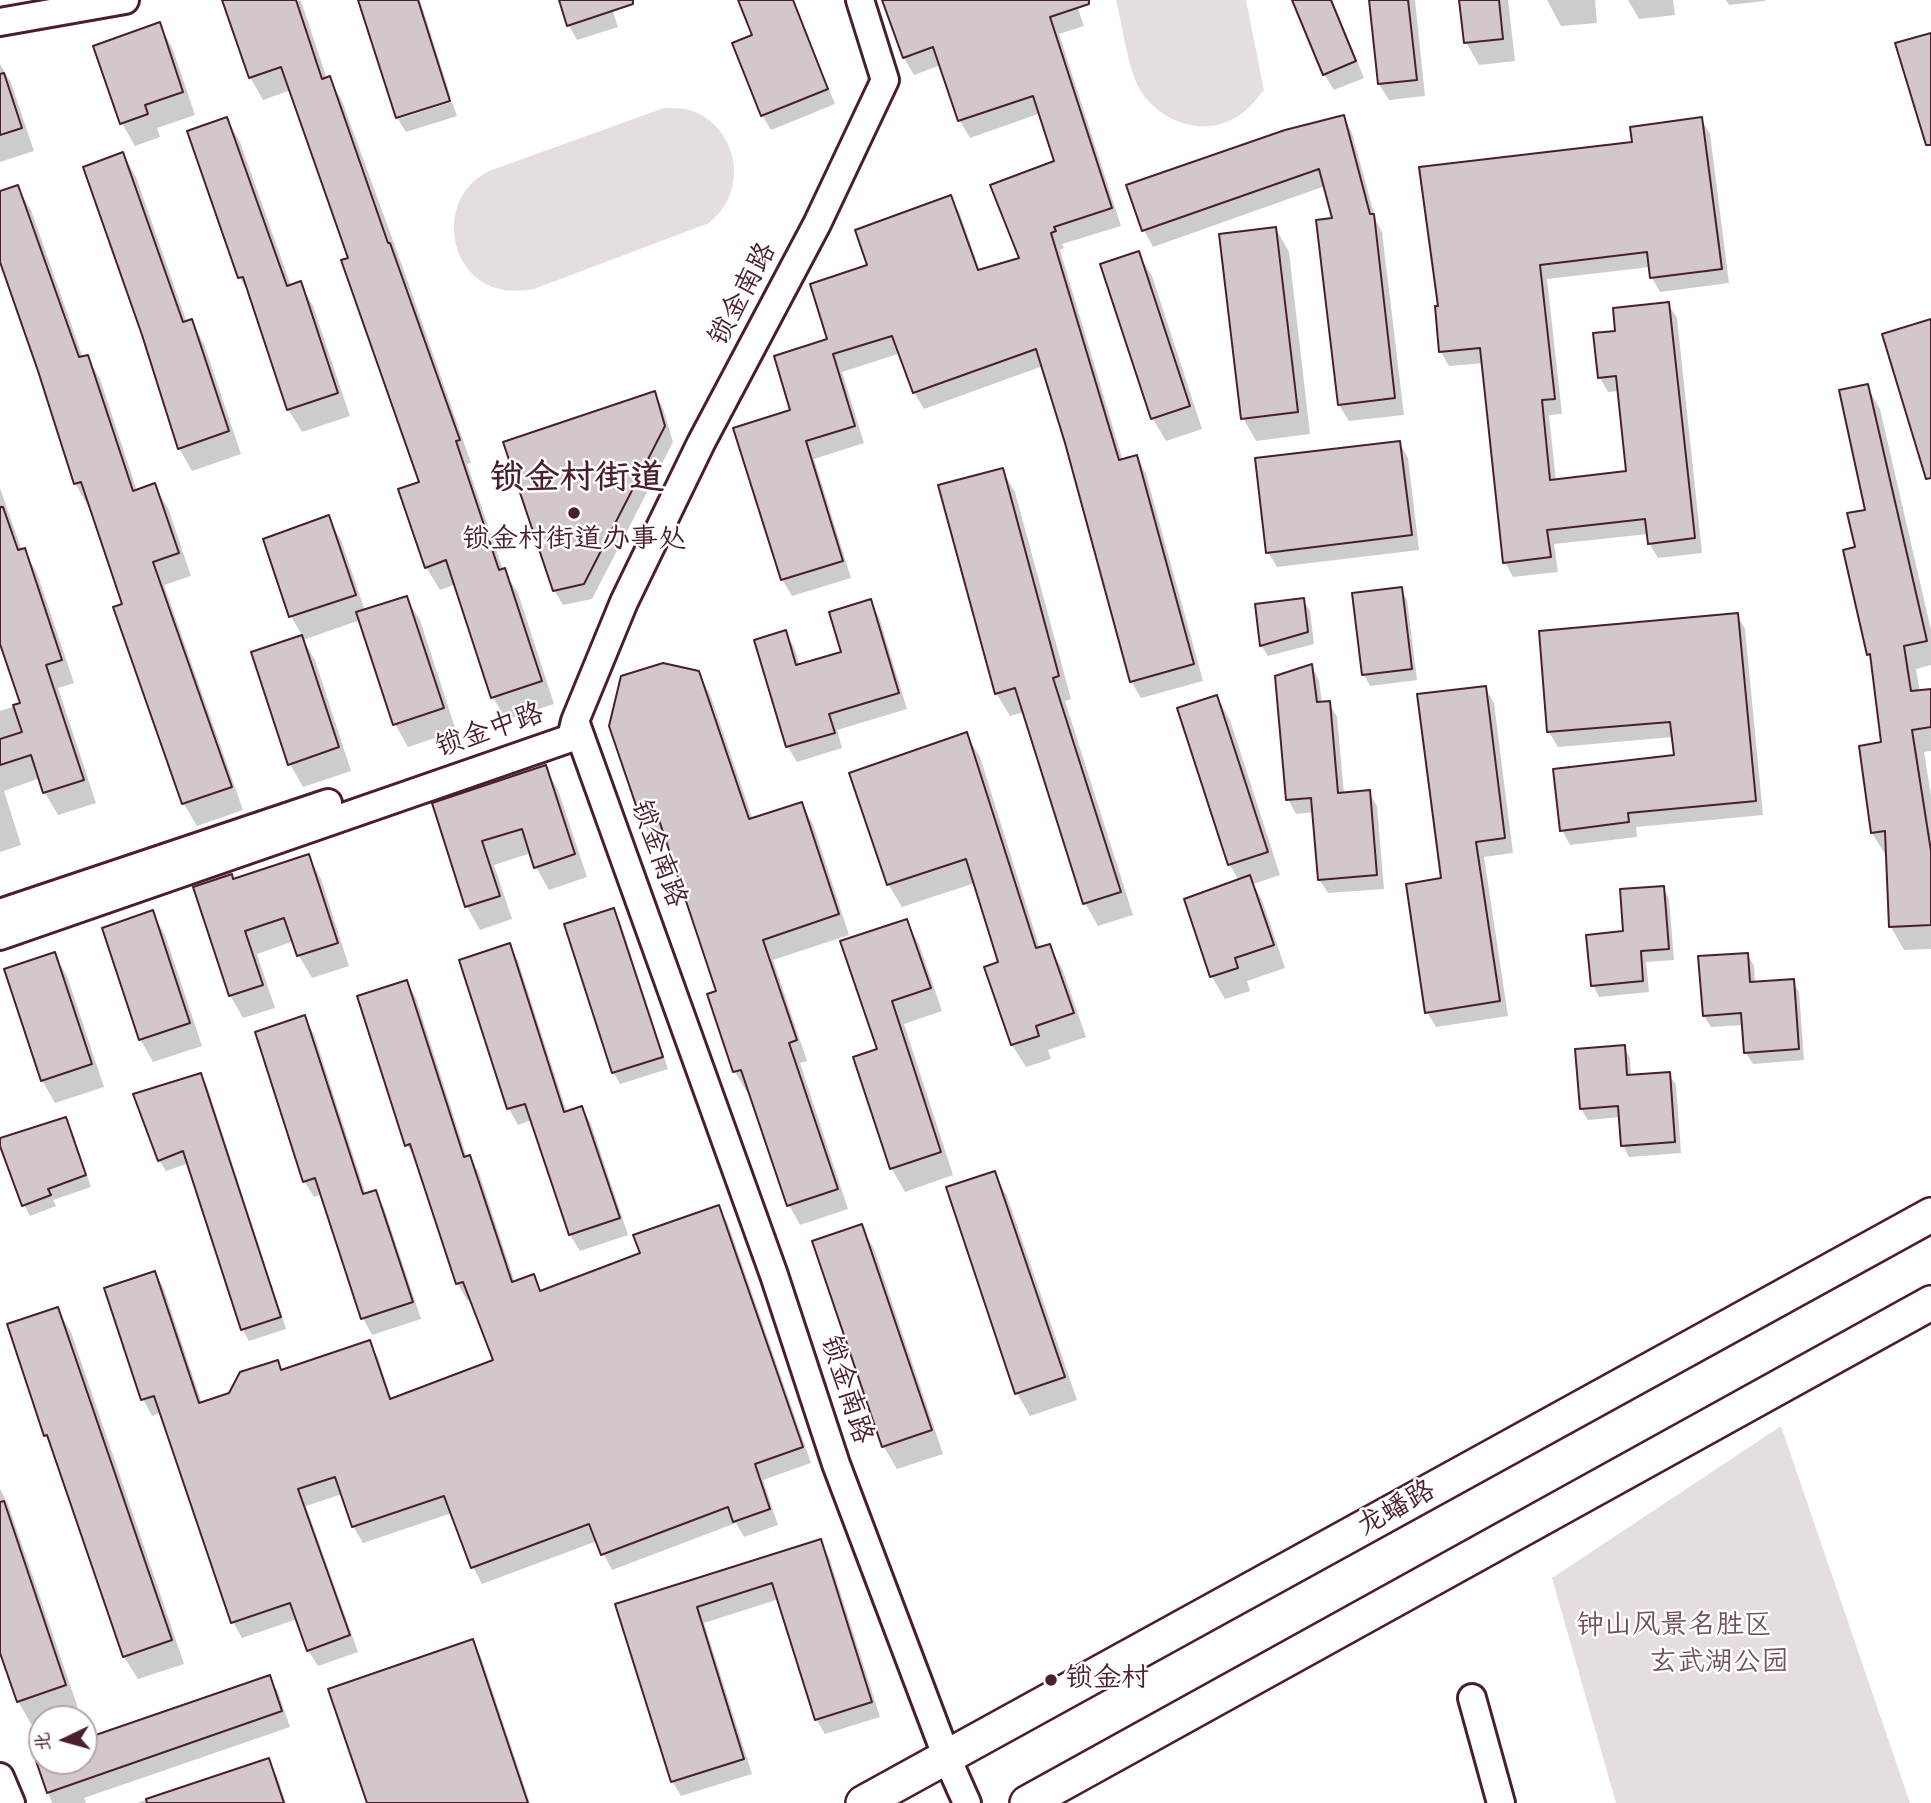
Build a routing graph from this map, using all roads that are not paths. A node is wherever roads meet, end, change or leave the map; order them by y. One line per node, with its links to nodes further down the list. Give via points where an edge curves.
1 (125, 0): 3 (street)
2 (859, 0): 4 (street, 锁金南路, via 885,80 817,224 701,443 624,602)
3 (0, 22)
4 (575, 721): 5 (street, 锁金中路); 6 (street, 锁金中路, via 571,738); 10 (street, 锁金南路, via 774,1275 836,1464)
5 (0, 913)
6 (0, 936)
7 (1931, 1215): 10 (main road, 龙蟠路)
8 (1931, 1303): 15 (main road)
9 (1472, 1698): 16 (street)
10 (947, 1758): 13 (main road, 龙蟠路); 14 (street, 锁金南路)
11 (0, 1777): 12 (street)
12 (10, 1803)
13 (863, 1803)
14 (967, 1803)
15 (1027, 1803)
16 (1501, 1803)

